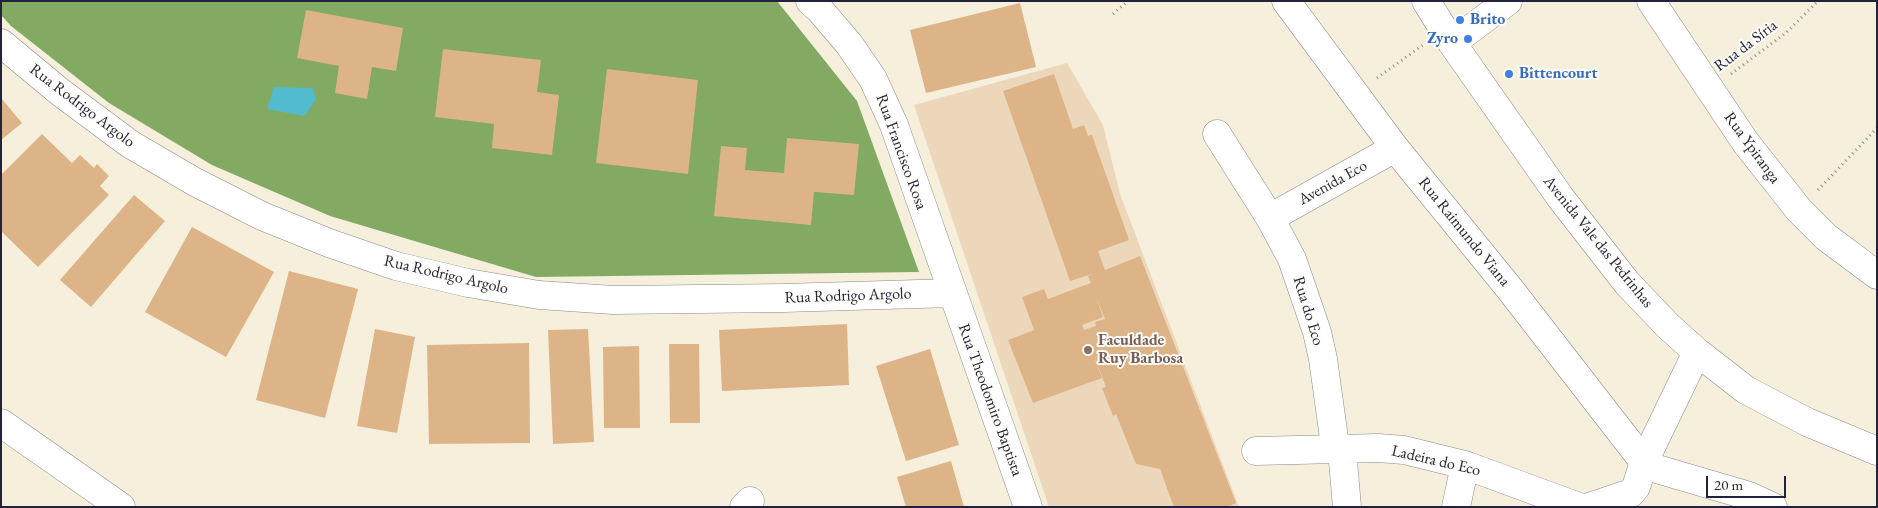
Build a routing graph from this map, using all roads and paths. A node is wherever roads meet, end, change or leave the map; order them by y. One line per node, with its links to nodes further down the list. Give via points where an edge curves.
1 (810, 1): 19 (street, Rua Francisco Rosa, via 849,44 873,78 894,125)
2 (1128, 1): 8 (path)
3 (1286, 1): 12 (street, Rua Raimundo Viana)
4 (1426, 1): 9 (street, Avenida Vale das Pedrinhas)
5 (1508, 1): 9 (street)
6 (1651, 1): 11 (street, Rua Ypiranga)
7 (1818, 1): 11 (path, Rua da Síria, via 1786,32)
8 (1113, 14)
9 (1448, 37): 12 (path); 20 (street, Avenida Vale das Pedrinhas, via 1560,197 1627,283)
10 (1, 42): 19 (street, Rua Rodrigo Argolo, via 60,92 130,144 195,182 262,216 396,266 539,295 613,300)
11 (1710, 89): 16 (street, Rua Ypiranga, via 1746,143)
12 (1354, 95): 15 (street, Rua Raimundo Viana)
13 (1877, 128): 16 (path)
14 (1217, 134): 17 (street, Rua do Eco)
15 (1395, 148): 17 (street, Avenida Eco); 25 (street, Rua Raimundo Viana)
16 (1798, 210): 18 (street, Rua Ypiranga, via 1826,237)
17 (1270, 218): 22 (street, Rua do Eco, via 1292,259 1317,332 1334,438)
18 (1877, 275)
19 (952, 293): 28 (street, Rua Theodomiro Baptista)
20 (1697, 352): 24 (street, Avenida Vale das Pedrinhas, via 1746,390 1808,422); 25 (street)
21 (1, 423): 27 (street)
22 (1339, 448): 23 (street, Ladeira do Eco); 26 (street, Ladeira do Eco, via 1404,450); 29 (street, Rua do Eco)
23 (1256, 450)
24 (1877, 451)
25 (1644, 462): 32 (street, via 1631,493); 33 (street, via 1749,496)
26 (1465, 465): 30 (street); 31 (street, Ladeira do Eco)
27 (121, 507)
28 (1028, 507)
29 (1347, 507)
30 (1456, 507)
31 (1579, 507)
32 (1590, 507)
33 (1772, 507)

